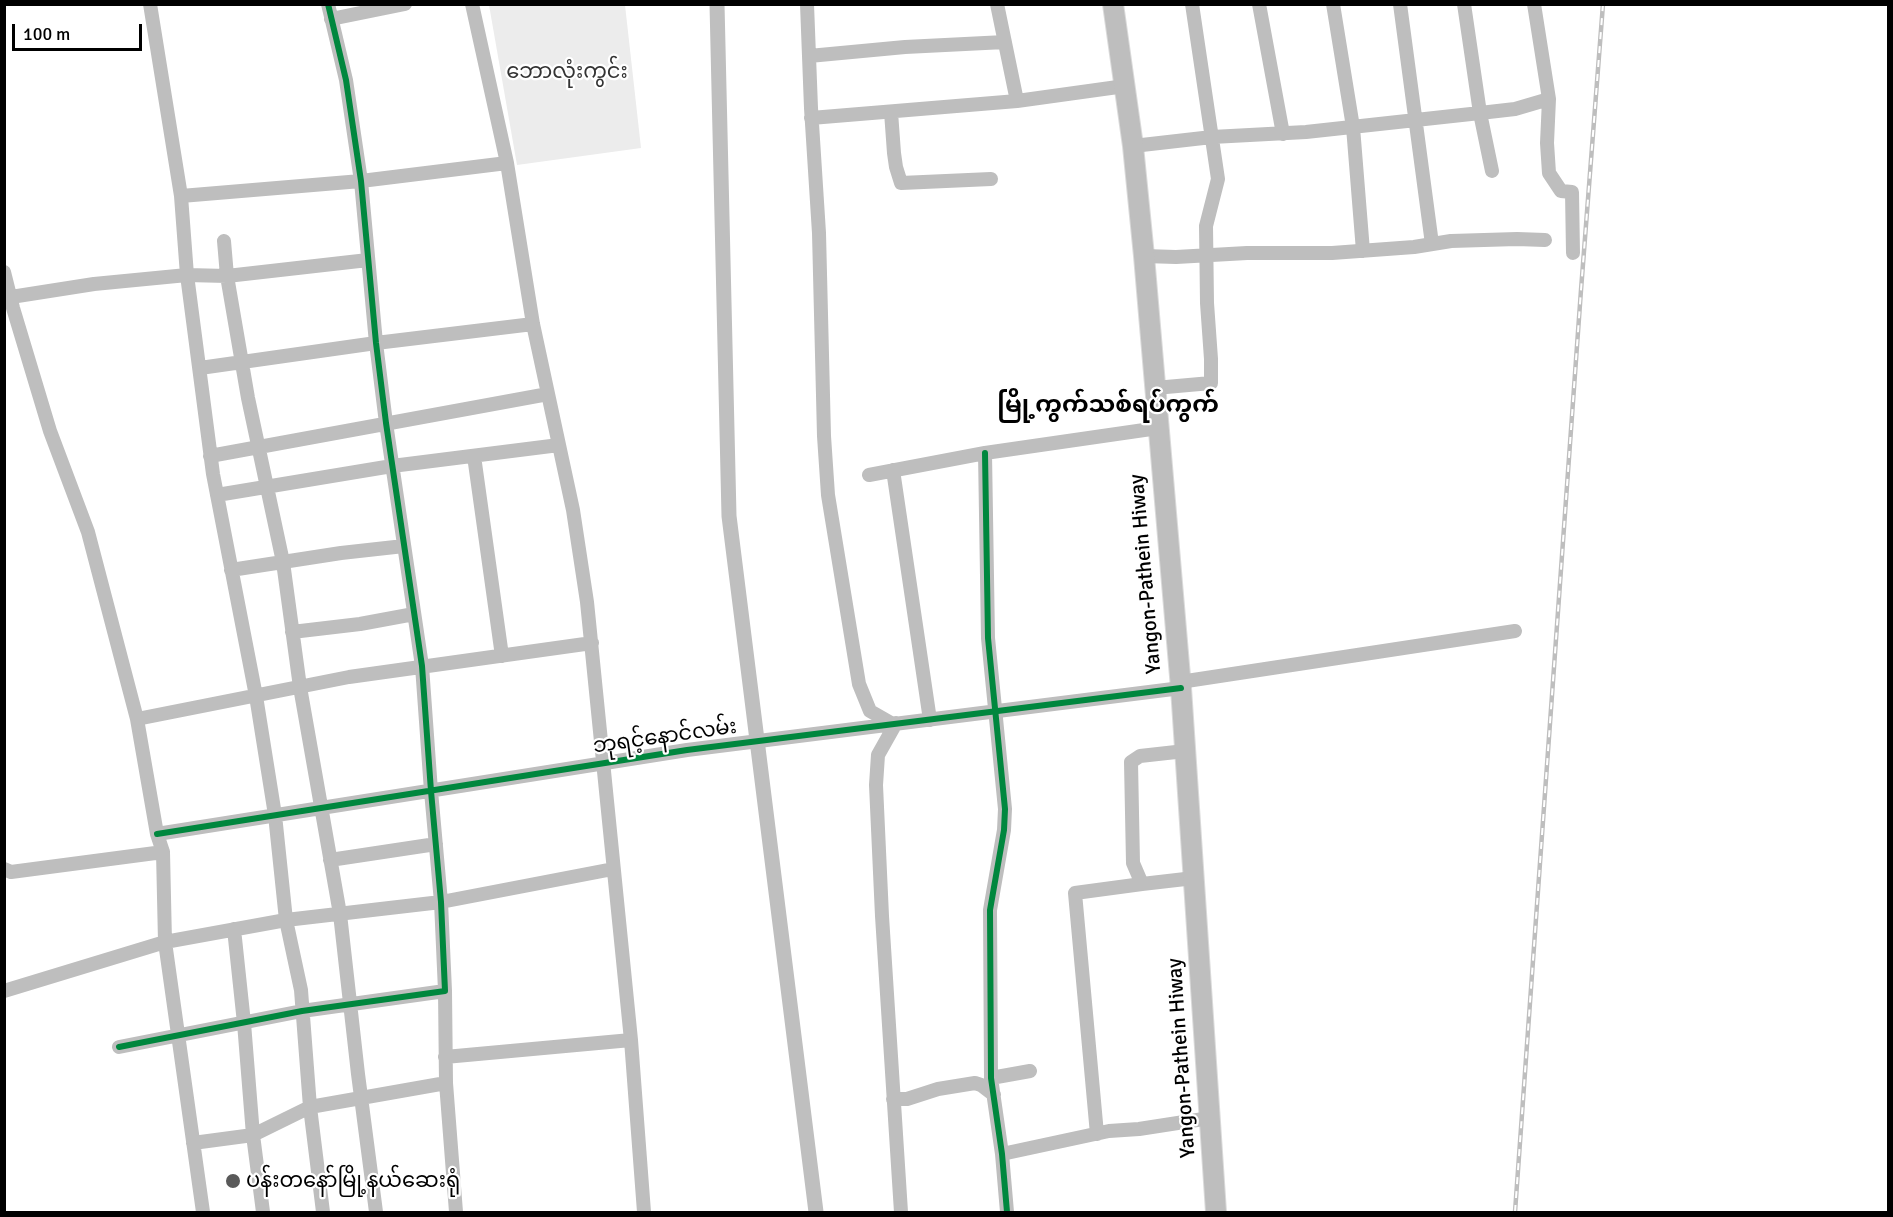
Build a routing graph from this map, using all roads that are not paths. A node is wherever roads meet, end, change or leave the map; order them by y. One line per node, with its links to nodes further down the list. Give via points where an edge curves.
1 (150, 4): 32 (street)
2 (328, 4): 14 (street)
3 (405, 4): 14 (street)
4 (472, 4): 28 (street)
5 (807, 4): 16 (street)
6 (997, 4): 15 (street)
7 (1113, 4): 17 (highway, Yangon-Pathein Hiway)
8 (1192, 4): 26 (street)
9 (1259, 4): 25 (street)
10 (1333, 4): 24 (street)
11 (1400, 4): 23 (street)
12 (1464, 4): 21 (street)
13 (1534, 4): 18 (street)
14 (332, 19): 31 (street, via 346,80)
15 (1005, 42): 16 (street); 19 (street)
16 (809, 56): 22 (street)
17 (1125, 86): 19 (street); 27 (highway, Yangon-Pathein Hiway)
18 (1549, 99): 21 (street, via 1515,109); 37 (street, via 1549,173 1561,191 1572,192)
19 (1017, 101): 20 (street)
20 (891, 112): 22 (street); 30 (street, via 894,160 901,183)
21 (1480, 113): 23 (street); 29 (street)
22 (812, 118): 78 (street, via 828,495 858,684 870,711)
23 (1416, 120): 24 (street); 35 (street)
24 (1353, 127): 25 (street); 36 (street)
25 (1283, 134): 26 (street)
26 (1212, 137): 27 (street); 38 (street, via 1218,179 1206,226)
27 (1133, 146): 39 (highway, Yangon-Pathein Hiway)
28 (507, 163): 31 (street); 45 (street)
29 (1492, 171)
30 (991, 179)
31 (361, 181): 32 (street); 40 (street)
32 (182, 196): 42 (street)
33 (1545, 240): 35 (street)
34 (224, 241): 43 (street)
35 (1432, 244): 36 (street)
36 (1363, 251): 38 (street)
37 (1573, 253)
38 (1207, 254): 39 (street); 49 (street, via 1211,383)
39 (1144, 256): 49 (highway, Yangon-Pathein Hiway)
40 (368, 260): 43 (street); 46 (street)
41 (4, 272): 44 (street)
42 (187, 275): 43 (street); 44 (street); 48 (street)
43 (227, 276): 47 (street)
44 (11, 297): 76 (street, via 51,431 88,532)
45 (533, 324): 46 (street); 50 (street)
46 (376, 343): 47 (street); 51 (street)
47 (242, 362): 48 (street); 54 (street)
48 (200, 368): 56 (street)
49 (1155, 388): 52 (highway, Yangon-Pathein Hiway)
50 (548, 394): 51 (street); 53 (street)
51 (386, 423): 54 (street); 58 (street)
52 (1158, 428): 55 (street); 72 (highway, Yangon-Pathein Hiway)
53 (559, 445): 57 (street); 69 (street, via 573,510)
54 (259, 447): 56 (street); 61 (street)
55 (985, 453): 59 (street); 75 (street, via 988,638)
56 (210, 456): 62 (street)
57 (474, 456): 58 (street); 70 (street)
58 (392, 466): 61 (street); 63 (street)
59 (893, 470): 60 (street); 77 (street)
60 (869, 475)
61 (266, 487): 62 (street); 64 (street)
62 (217, 495): 65 (street)
63 (404, 546): 64 (street); 66 (street)
64 (283, 562): 65 (street); 68 (street)
65 (231, 570): 74 (street)
66 (414, 614): 68 (street); 71 (street)
67 (1515, 631): 72 (street, ဘုရင့်နောင်လမ်း)
68 (292, 632): 73 (street)
69 (592, 642): 70 (street); 80 (street)
70 (502, 656): 71 (street)
71 (422, 666): 73 (street); 81 (street)
72 (1180, 685): 75 (street, ဘုရင့်နောင်လမ်း); 79 (highway, Yangon-Pathein Hiway)
73 (300, 687): 74 (street); 82 (street)
74 (256, 696): 76 (street); 83 (street)
75 (996, 712): 77 (street, ဘုရင့်နောင်လမ်း); 107 (street, via 1005,809 990,910)
76 (137, 719): 84 (street)
77 (930, 720): 78 (street, ဘုရင့်နောင်လမ်း)
78 (892, 723): 80 (street, ဘုရင့်နောင်လမ်း); 111 (street, via 878,755 876,785)
79 (1185, 751): 90 (highway, Yangon-Pathein Hiway); 91 (street, via 1140,756 1131,762 1133,862)
80 (603, 763): 81 (street, ဘုရင့်နောင်လမ်း); 89 (street)
81 (431, 791): 82 (street, ဘုရင့်နောင်လမ်း); 85 (street)
82 (321, 808): 83 (street, ဘုရင့်နောင်လမ်း); 87 (street)
83 (275, 815): 84 (street, ဘုရင့်နောင်လမ်း); 94 (street)
84 (157, 834): 86 (street)
85 (436, 844): 87 (street); 92 (street)
86 (163, 852): 88 (street, via 11,872); 96 (street)
87 (330, 860): 93 (street)
88 (4, 869)
89 (613, 869): 92 (street); 103 (street)
90 (1194, 878): 91 (street); 113 (highway, Yangon-Pathein Hiway)
91 (1142, 884): 114 (street, via 1075,893)
92 (441, 902): 93 (street); 98 (street)
93 (340, 914): 94 (street); 99 (street)
94 (286, 920): 95 (street); 100 (street)
95 (234, 929): 96 (street); 101 (street)
96 (165, 942): 97 (street); 102 (street)
97 (4, 991)
98 (444, 991): 99 (street); 105 (street)
99 (350, 1005): 100 (street); 110 (street)
100 (302, 1011): 101 (street); 112 (street)
101 (244, 1023): 102 (street); 115 (street)
102 (178, 1035): 104 (street); 116 (street)
103 (631, 1040): 105 (street); 123 (street)
104 (119, 1047)
105 (445, 1057): 108 (street)
106 (1030, 1071): 107 (street)
107 (991, 1078): 109 (street)
108 (446, 1083): 110 (street); 122 (street)
109 (994, 1095): 111 (street, via 975,1083); 117 (street)
110 (362, 1098): 112 (street); 121 (street)
111 (893, 1099): 124 (street)
112 (310, 1107): 115 (street); 120 (street)
113 (1210, 1118): 114 (street); 126 (highway, Yangon-Pathein Hiway)
114 (1097, 1134): 117 (street)
115 (253, 1135): 116 (street); 119 (street)
116 (193, 1143): 118 (street)
117 (1002, 1154): 125 (street)
118 (203, 1212)
119 (263, 1212)
120 (323, 1212)
121 (376, 1212)
122 (456, 1212)
123 (644, 1212)
124 (901, 1212)
125 (1007, 1212)
126 (1216, 1212)

